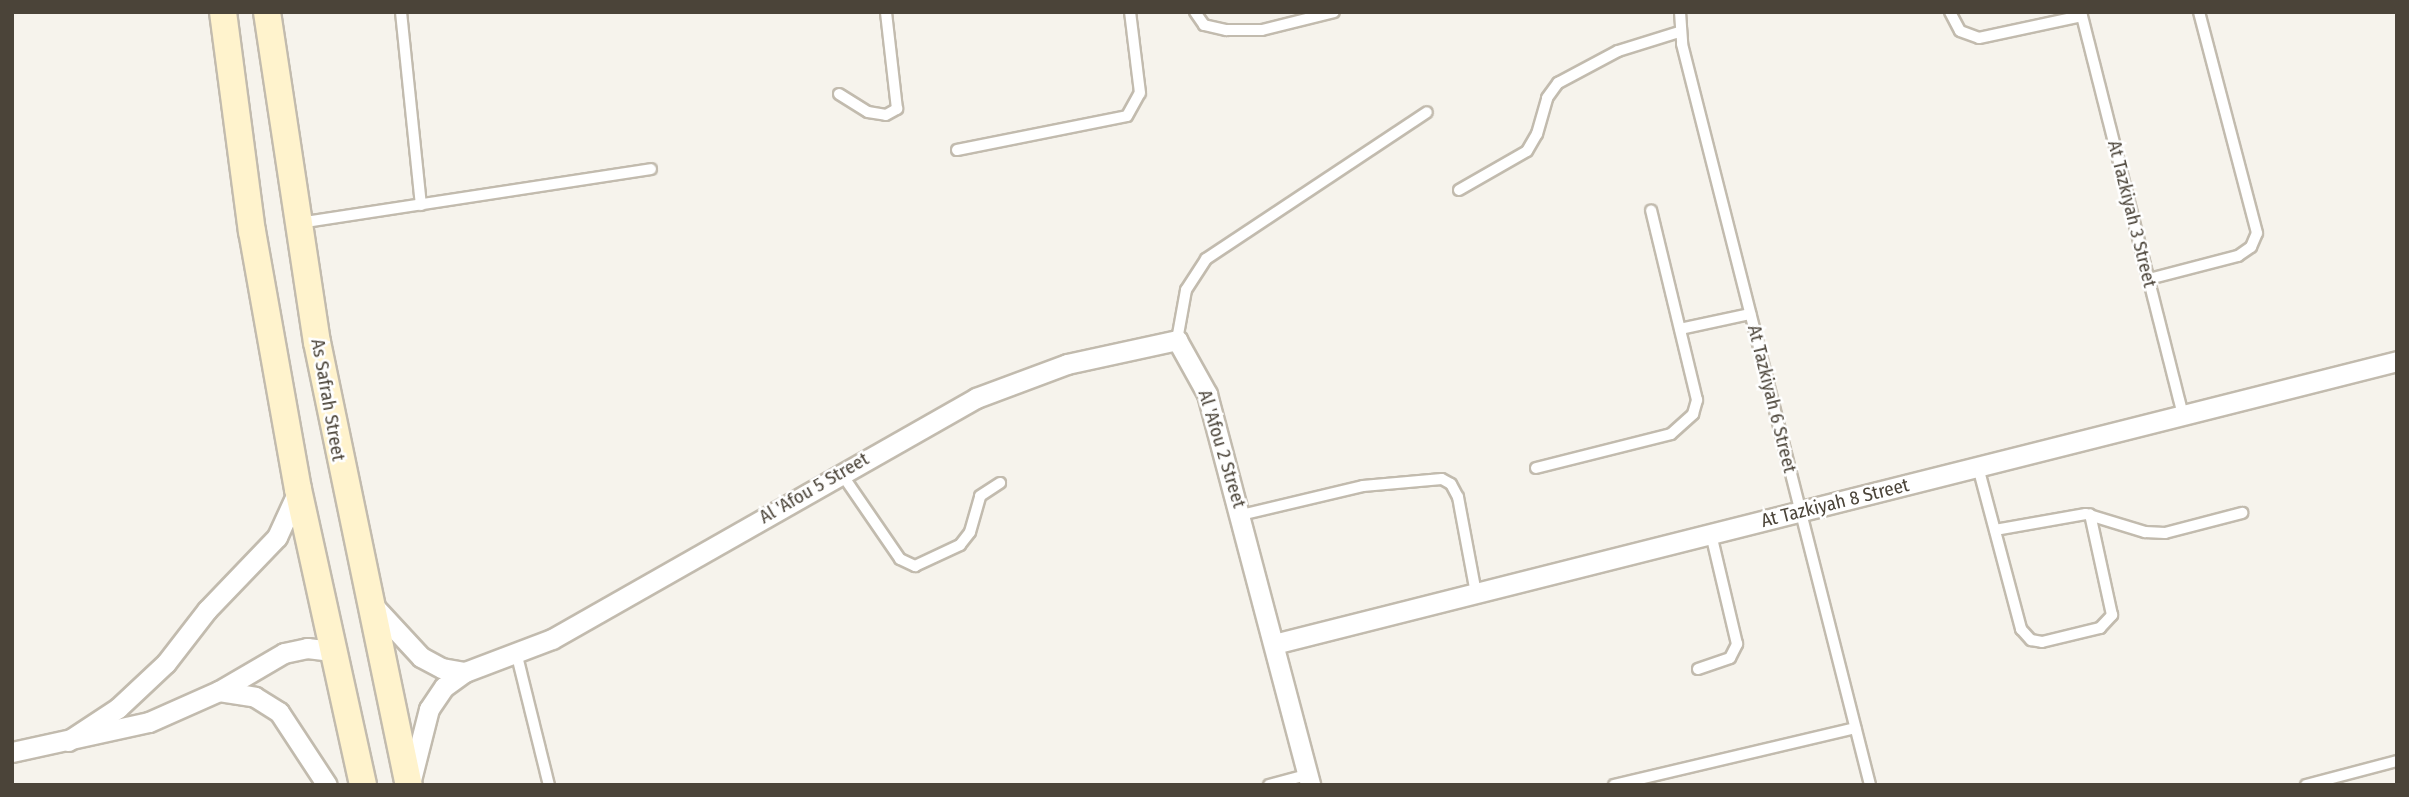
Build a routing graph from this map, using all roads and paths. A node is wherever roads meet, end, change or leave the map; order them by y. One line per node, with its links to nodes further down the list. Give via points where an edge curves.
1 (223, 12): 31 (street, via 250,217)
2 (267, 12): 20 (street, As Safrah Street)
3 (401, 12): 18 (lane)
4 (886, 12): 13 (lane, via 897,109 886,115 868,112)
5 (1130, 12): 15 (lane, via 1140,93 1127,116)
6 (1195, 12): 7 (lane, via 1205,25 1226,30 1262,30)
7 (1334, 12)
8 (1680, 12): 12 (lane, At Tazkiyah 6 Street)
9 (1950, 12): 11 (lane, via 1960,32 1972,37)
10 (2199, 12): 21 (lane, via 2257,233 2251,247 2238,256)
11 (2082, 14): 21 (lane, At Tazkiyah 3 Street)
12 (1679, 32): 17 (lane, via 1618,51 1558,83 1547,98 1527,151); 22 (lane, At Tazkiyah 6 Street)
13 (839, 94)
14 (1427, 112): 24 (lane, via 1206,259 1186,290)
15 (957, 150)
16 (651, 169): 18 (lane)
17 (1459, 191)
18 (421, 205): 20 (lane)
19 (1651, 210): 23 (lane)
20 (297, 223): 39 (street, As Safrah Street)
21 (2149, 279): 26 (lane, At Tazkiyah 3 Street)
22 (1750, 314): 23 (lane); 32 (lane, At Tazkiyah 6 Street)
23 (1680, 329): 28 (lane, via 1696,400 1685,426 1671,435)
24 (1177, 340): 29 (street, Al 'Afou 5 Street, via 1067,363 1012,383 950,411); 35 (street, Al 'Afou 2 Street, via 1208,394)
25 (2397, 361): 26 (street, At Tazkiyah 8 Street)
26 (2183, 416): 27 (street, At Tazkiyah 8 Street)
27 (1978, 467): 32 (street, At Tazkiyah 8 Street); 36 (lane)
28 (1536, 468)
29 (840, 473): 30 (lane, via 900,559 915,566 960,545 970,532 980,496); 42 (street, Al 'Afou 5 Street)
30 (1000, 483)
31 (298, 489): 41 (street); 47 (street, via 278,537 215,601 166,663 118,708)
32 (1800, 512): 37 (street, At Tazkiyah 8 Street); 46 (lane, At Tazkiyah 6 Street)
33 (2242, 513): 34 (lane, via 2155,533)
34 (2090, 514): 36 (lane); 36 (lane, via 2112,615 2100,628 2042,642 2031,640 2021,629)
35 (1241, 515): 38 (lane, via 1363,486 1442,479 1458,497); 40 (street, Al 'Afou 2 Street)
36 (1995, 530)
37 (1711, 534): 38 (street, At Tazkiyah 8 Street); 43 (lane, via 1737,644 1730,658)
38 (1476, 593): 40 (street, At Tazkiyah 8 Street)
39 (366, 598): 44 (street, via 421,657 442,668); 53 (street, As Safrah Street)
40 (1274, 644): 50 (street, Al 'Afou 2 Street)
41 (332, 651): 45 (street, via 307,648 284,653); 52 (street)
42 (517, 656): 44 (street, Al 'Afou 5 Street); 54 (lane)
43 (1698, 669)
44 (465, 672): 53 (street, Al 'Afou 5 Street, via 444,687 429,709)
45 (219, 691): 47 (street, via 149,722); 51 (street, via 255,697 279,712)
46 (1855, 728): 56 (lane); 57 (lane, At Tazkiyah 6 Street)
47 (68, 741): 48 (street)
48 (12, 752)
49 (2397, 761): 58 (lane)
50 (1309, 780): 55 (lane)
51 (327, 785)
52 (363, 785)
53 (409, 785)
54 (549, 785)
55 (1269, 785)
56 (1614, 785)
57 (1870, 785)
58 (2306, 785)

